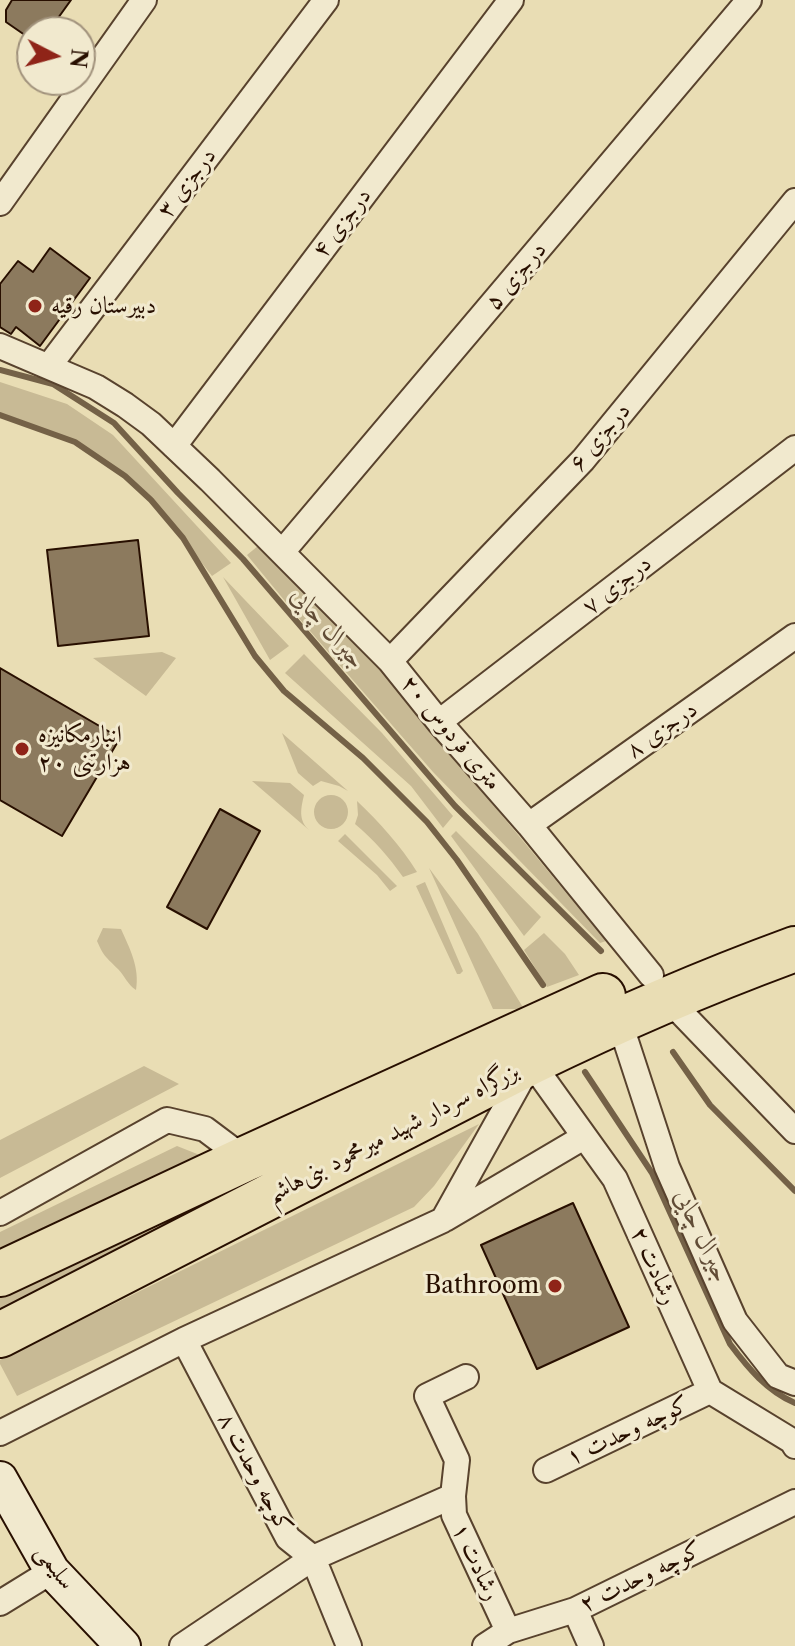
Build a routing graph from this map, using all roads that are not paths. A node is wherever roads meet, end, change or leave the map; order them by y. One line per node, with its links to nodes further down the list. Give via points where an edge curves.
1 (144, 0): 6 (street)
2 (326, 0): 8 (street, درجزی ۳)
3 (511, 0): 9 (street, درجزی ۴)
4 (749, 0): 11 (street, درجزی ۵)
5 (795, 201): 13 (street, درجزی ۶, via 583,460)
6 (0, 203)
7 (0, 346): 8 (street, ۲۰ متری فردوس)
8 (49, 366): 9 (street, ۲۰ متری فردوس, via 125,405)
9 (174, 446): 11 (street, ۲۰ متری فردوس)
10 (795, 448): 14 (street, درجزی ۷)
11 (283, 551): 13 (street, ۲۰ متری فردوس)
12 (795, 636): 15 (street, درجزی ۸)
13 (390, 661): 14 (street, ۲۰ متری فردوس)
14 (439, 722): 15 (street, ۲۰ متری فردوس)
15 (529, 825): 18 (street, ۲۰ متری فردوس)
16 (795, 920): 18 (highway, بزرگراه سردار شهید میرمحمود بنی‌هاشم)
17 (795, 949): 18 (highway, بزرگراه سردار شهید میرمحمود بنی‌هاشم, via 736,970)
18 (660, 987): 19 (highway, بزرگراه سردار شهید میرمحمود بنی‌هاشم); 21 (street, ۲۰ متری فردوس); 23 (highway, بزرگراه سردار شهید میرمحمود بنی‌هاشم, via 521,1032)
19 (619, 1020): 20 (highway, بزرگراه سردار شهید میرمحمود بنی‌هاشم); 30 (street, via 667,1167 735,1321 778,1376)
20 (531, 1062): 22 (street, رشادت ۲); 25 (street); 27 (highway, بزرگراه سردار شهید میرمحمود بنی‌هاشم)
21 (795, 1131)
22 (584, 1137): 25 (street); 31 (street, رشادت ۲, via 615,1179)
23 (245, 1159): 24 (street, via 205,1129 167,1120); 26 (highway, بزرگراه سردار شهید میرمحمود بنی‌هاشم)
24 (0, 1213)
25 (443, 1220): 28 (street)
26 (0, 1274)
27 (0, 1335)
28 (184, 1340): 32 (street); 38 (street, کوچه وحدت ۸, via 288,1538)
29 (466, 1377): 36 (street, رشادت ۱, via 427,1396 457,1460)
30 (795, 1383)
31 (710, 1391): 33 (street); 34 (street, کوچه وحدت ۱)
32 (0, 1433)
33 (795, 1446)
34 (546, 1470)
35 (0, 1479): 39 (street, سلیمی)
36 (453, 1496): 38 (street); 42 (street, رشادت ۱, via 454,1515)
37 (795, 1502): 41 (street, کوچه وحدت ۲)
38 (313, 1558): 44 (street); 45 (street, کوچه وحدت ۸)
39 (52, 1571): 40 (street); 43 (street, سلیمی)
40 (0, 1603)
41 (575, 1610): 42 (street, کوچه وحدت ۲); 47 (street)
42 (508, 1631): 46 (street, کوچه وحدت ۲)
43 (123, 1646)
44 (182, 1646)
45 (349, 1646)
46 (485, 1646)
47 (591, 1646)

